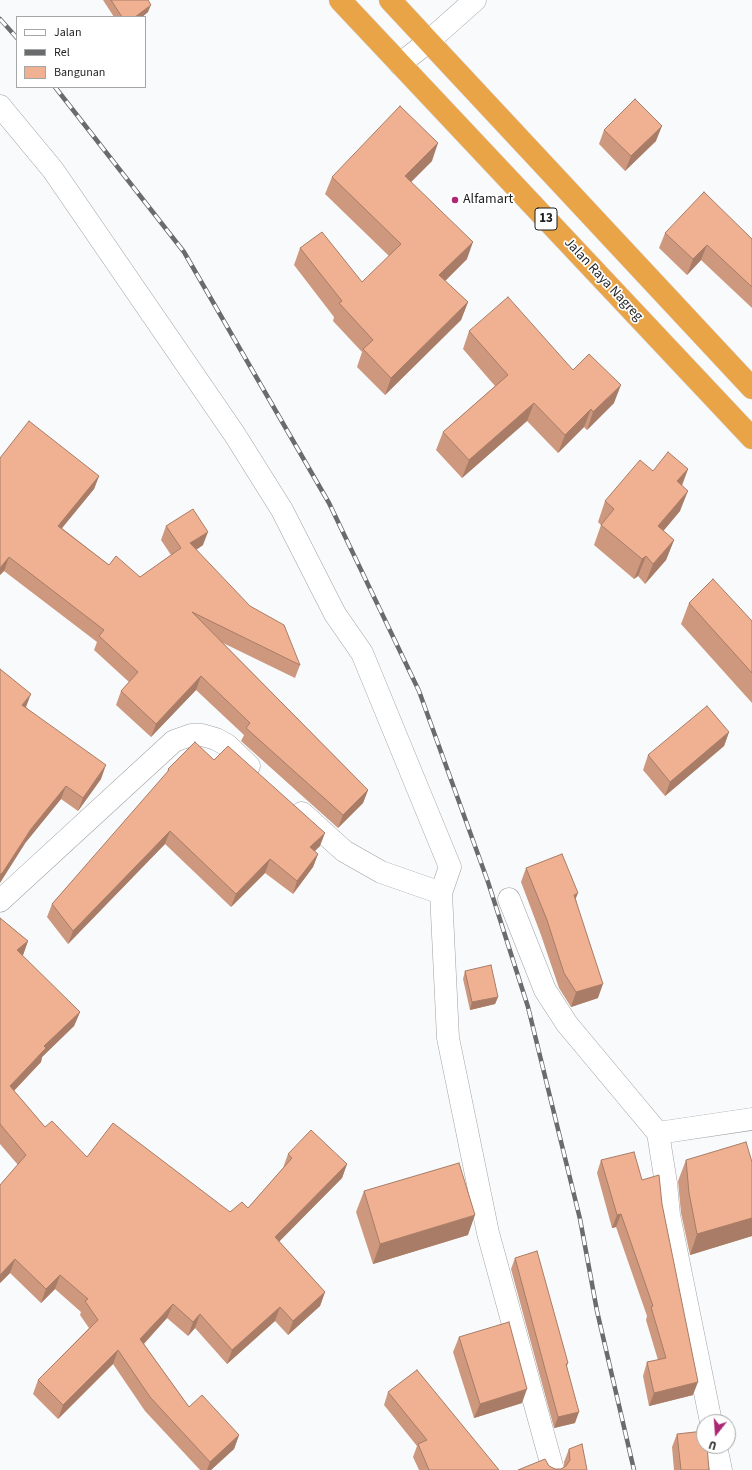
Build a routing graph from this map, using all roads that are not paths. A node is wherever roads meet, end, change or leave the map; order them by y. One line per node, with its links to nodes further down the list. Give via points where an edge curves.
1 (340, 0): 5 (highway, Jalan Raya Nagreg / 13)
2 (390, 0): 4 (highway, 13)
3 (476, 0): 4 (street)
4 (429, 41): 5 (street); 7 (highway, 13)
5 (400, 64): 8 (highway, Jalan Raya Nagreg / 13)
6 (0, 106): 11 (street, via 52,170 235,435 282,510 335,614 362,652 450,867)
7 (752, 388)
8 (752, 438)
9 (262, 777): 13 (street, via 216,739 191,735 174,741)
10 (286, 798): 11 (street, via 344,851 381,872)
11 (441, 893): 18 (street, via 448,1038 488,1233)
12 (509, 899): 15 (street, via 545,990 567,1024)
13 (0, 901)
14 (752, 1119): 15 (street)
15 (658, 1134): 16 (street, via 669,1215)
16 (709, 1414)
17 (718, 1454): 19 (street)
18 (553, 1470)
19 (721, 1470)

